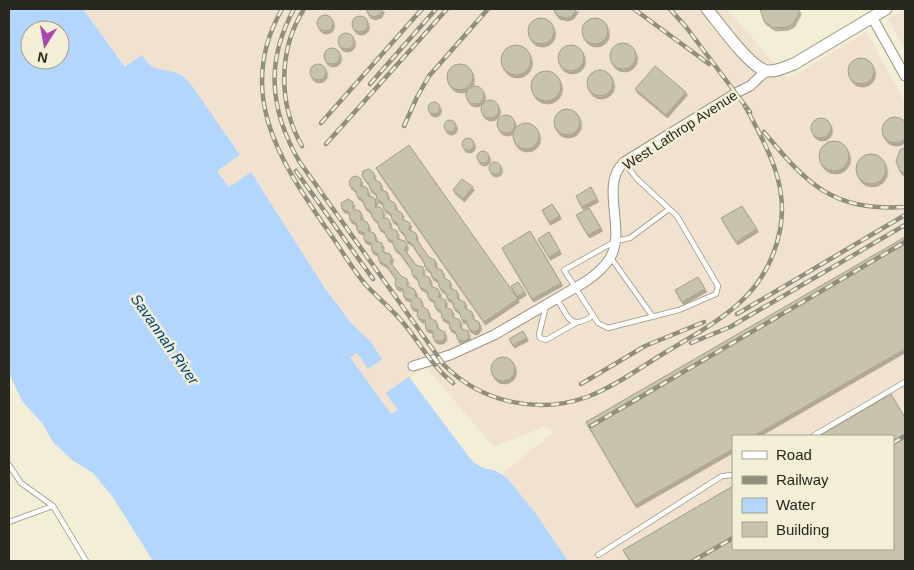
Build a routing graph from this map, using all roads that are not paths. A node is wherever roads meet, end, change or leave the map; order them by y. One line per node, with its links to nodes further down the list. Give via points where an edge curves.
1 (707, 9): 4 (street, via 742,52)
2 (886, 9): 3 (street, West Lathrop Avenue)
3 (872, 17): 4 (street, West Lathrop Avenue, via 794,64); 5 (street)
4 (766, 71): 6 (street, West Lathrop Avenue, via 750,86)
5 (905, 76)
6 (624, 162): 7 (lane); 8 (street, West Lathrop Avenue, via 616,174)
7 (669, 209): 8 (lane, via 630,238); 14 (lane, via 677,216 718,286 716,294)
8 (616, 241): 9 (street, West Lathrop Avenue); 10 (lane, via 564,270)
9 (611, 258): 10 (street, West Lathrop Avenue, via 596,274); 14 (lane)
10 (575, 288): 11 (street, West Lathrop Avenue); 13 (lane)
11 (556, 299): 12 (street, West Lathrop Avenue); 15 (lane)
12 (546, 305): 15 (lane, via 540,338 546,340); 16 (street, West Lathrop Avenue, via 470,347)
13 (593, 316): 14 (lane, via 608,328); 15 (lane)
14 (653, 317)
15 (576, 323)
16 (413, 366)
17 (905, 382): 18 (lane)
18 (815, 435)
19 (9, 465): 21 (lane, via 22,483)
20 (732, 475): 23 (lane, via 722,476)
21 (53, 506): 22 (lane); 24 (lane)
22 (9, 522)
23 (598, 555)
24 (86, 561)

